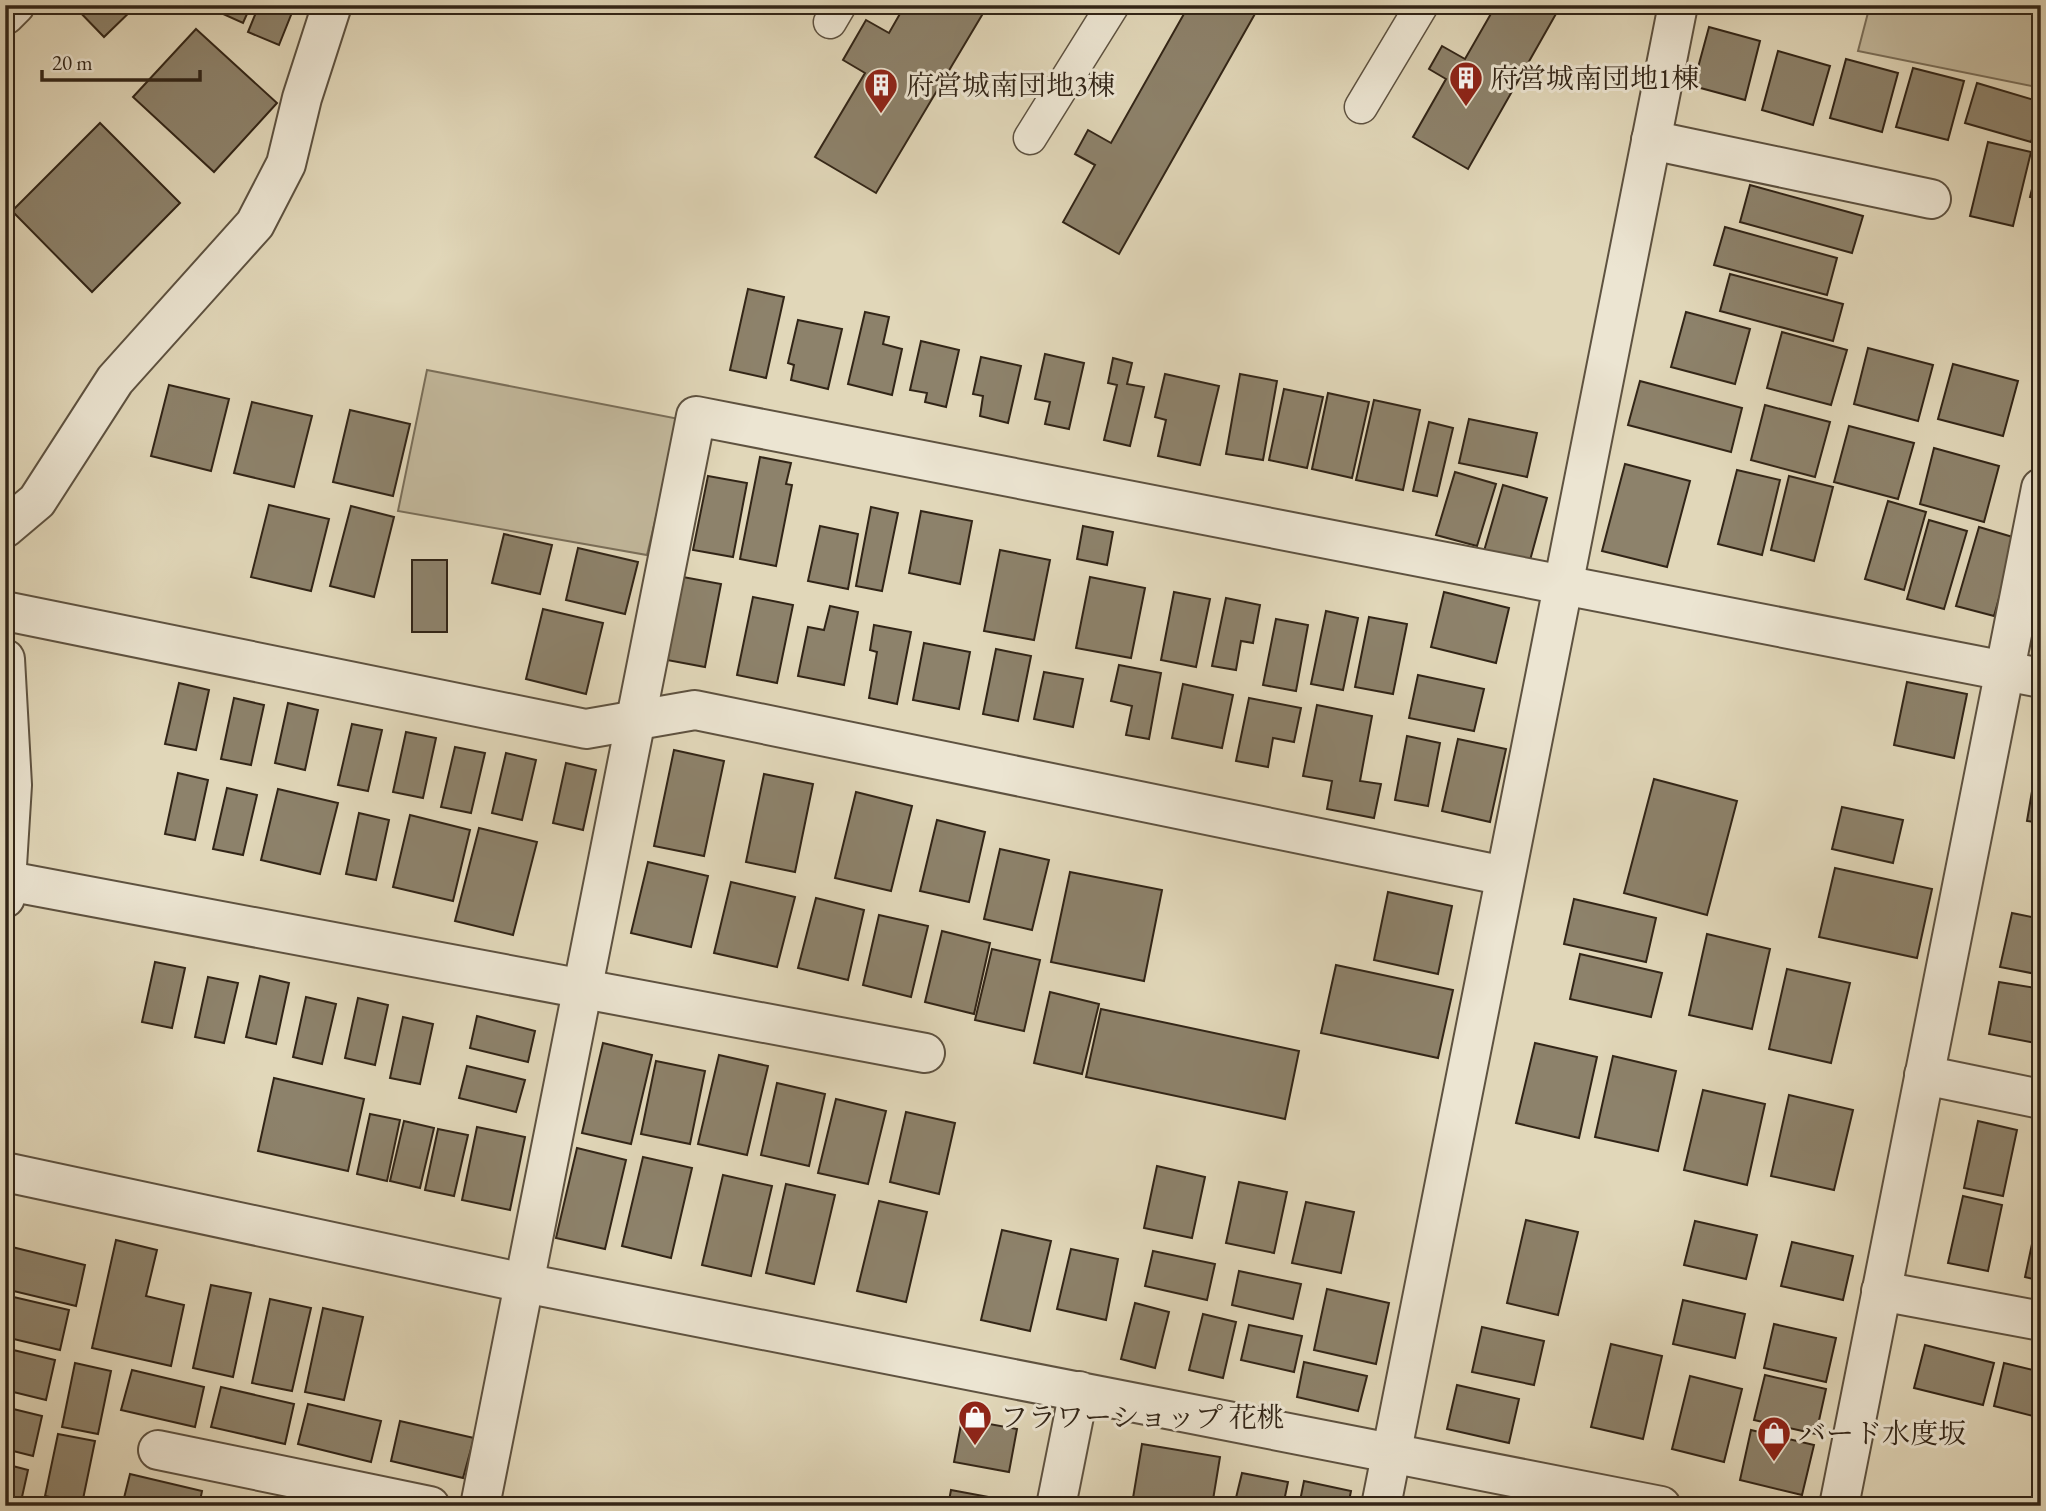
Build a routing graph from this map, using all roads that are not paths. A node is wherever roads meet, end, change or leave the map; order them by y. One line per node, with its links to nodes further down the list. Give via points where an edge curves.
1 (15, 5): 6 (street)
2 (332, 5): 12 (street, via 286,164 256,224 115,380 37,501)
3 (1113, 5): 8 (lane)
4 (1422, 5): 7 (lane)
5 (1678, 5): 9 (street)
6 (5, 15)
7 (1361, 107)
8 (1030, 138)
9 (1651, 140): 10 (street); 13 (street)
10 (1931, 199)
11 (2041, 488): 16 (street)
12 (5, 528)
13 (1563, 585): 16 (street); 17 (street, via 696,416); 18 (street)
14 (5, 611): 17 (street, via 586,729)
15 (5, 659): 19 (street, via 12,785)
16 (2023, 674): 22 (street)
17 (636, 719): 18 (street, via 695,710); 20 (street)
18 (1505, 876): 30 (street)
19 (7, 889): 20 (street)
20 (583, 988): 21 (street); 25 (street)
21 (925, 1054)
22 (1924, 1074): 23 (street); 26 (street)
23 (2041, 1099)
24 (5, 1172): 25 (street)
25 (524, 1283): 28 (street); 32 (street)
26 (1881, 1291): 27 (street); 36 (street)
27 (2041, 1321)
28 (1079, 1391): 30 (street); 33 (street)
29 (158, 1450): 31 (street)
30 (1392, 1453): 34 (street); 35 (street)
31 (430, 1506)
32 (480, 1506)
33 (1056, 1506)
34 (1381, 1506)
35 (1661, 1506)
36 (1839, 1506)

